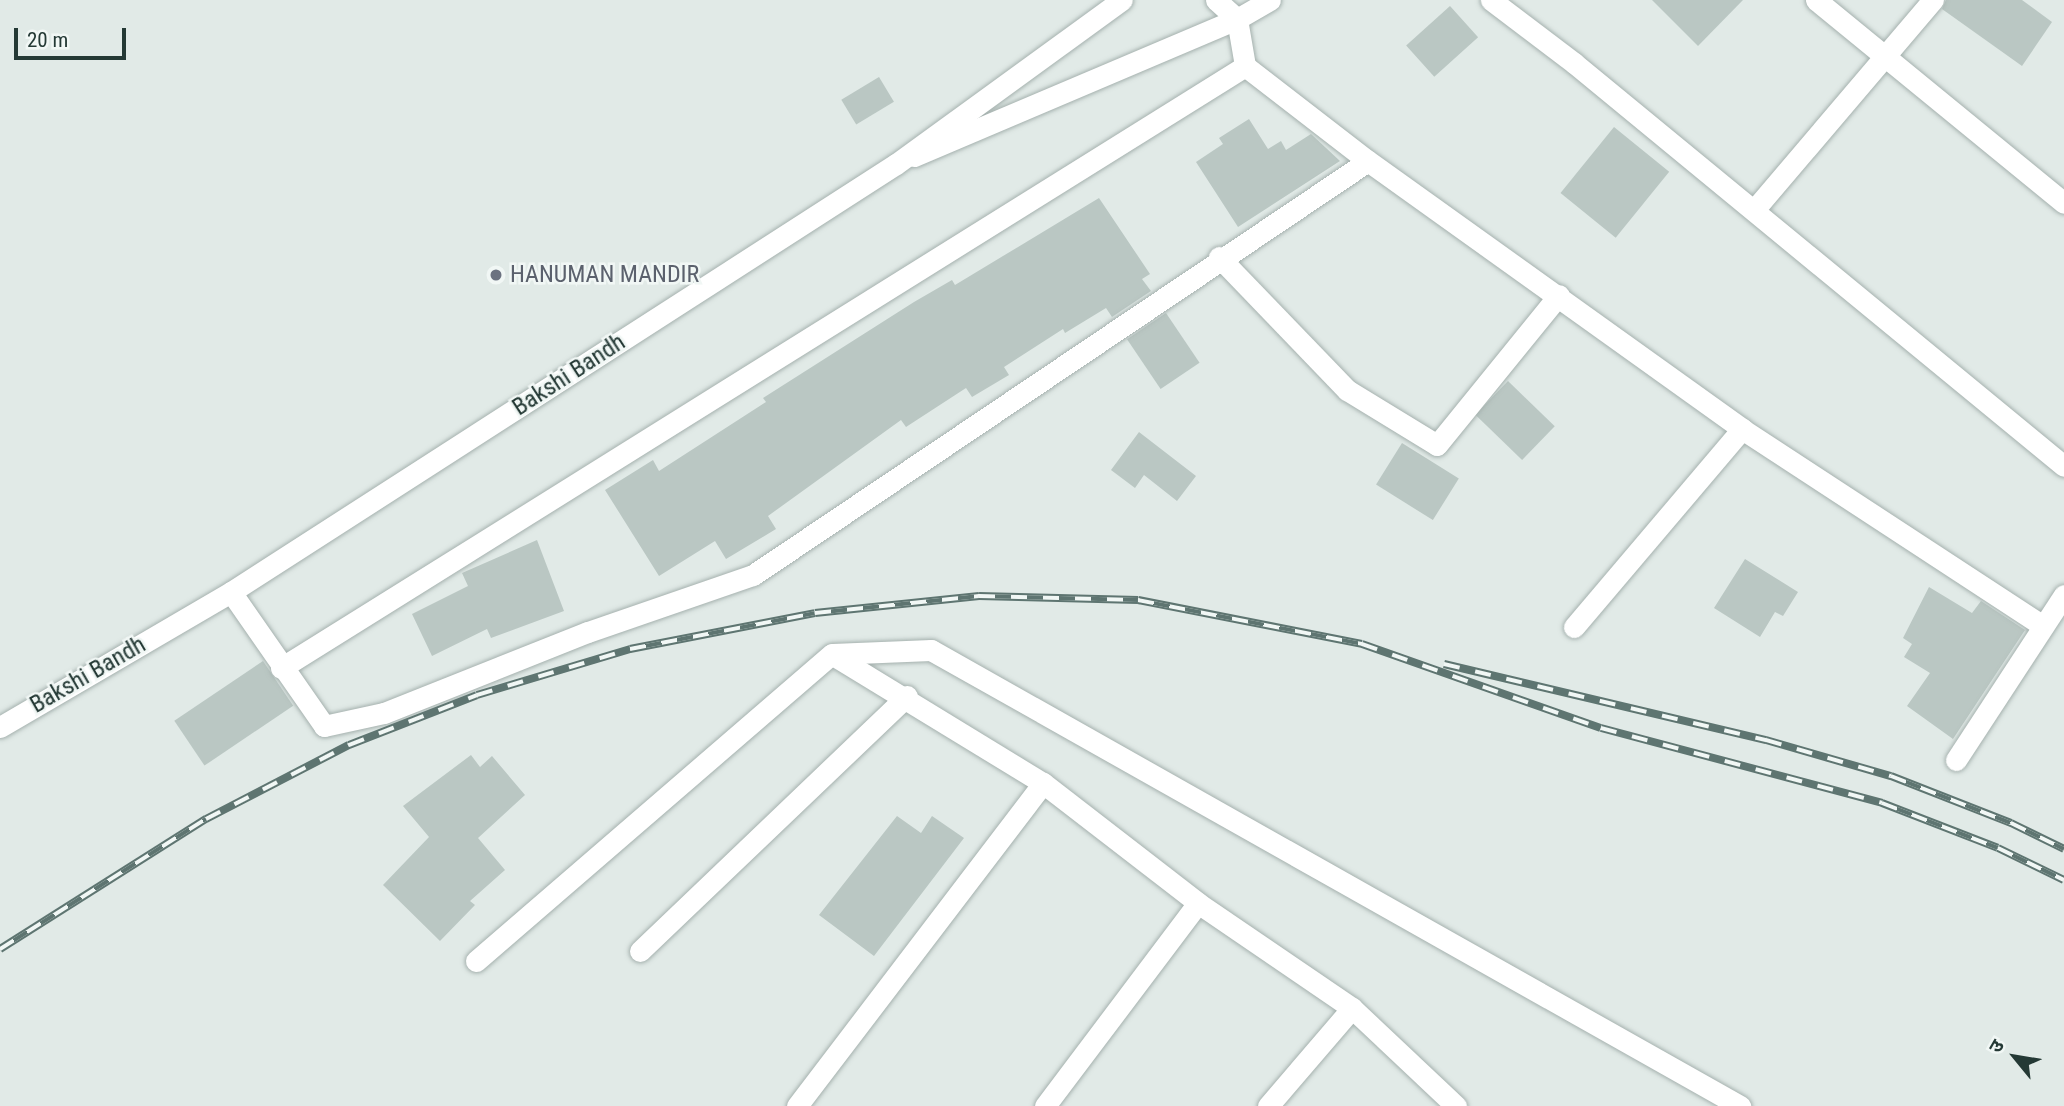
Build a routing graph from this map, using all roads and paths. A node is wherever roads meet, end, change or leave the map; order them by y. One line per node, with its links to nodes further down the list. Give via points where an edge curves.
1 (1122, 0): 11 (street, Bakshi Bandh)
2 (1216, 0): 7 (street)
3 (1269, 0): 7 (street)
4 (1491, 0): 13 (street)
5 (1816, 0): 8 (street)
6 (1933, 0): 8 (street)
7 (1237, 19): 9 (street); 11 (street)
8 (1886, 57): 12 (street); 13 (street)
9 (1245, 66): 10 (street); 23 (street)
10 (1368, 161): 14 (street); 15 (street)
11 (896, 164): 18 (street, Bakshi Bandh)
12 (2064, 203)
13 (1754, 210): 17 (street)
14 (1219, 257): 15 (street, via 1347,390 1437,445); 23 (street, via 753,575 588,632 384,713 324,726)
15 (1559, 295): 16 (street)
16 (1742, 429): 20 (street); 21 (street)
17 (2064, 466)
18 (231, 592): 23 (street); 25 (street, Bakshi Bandh)
19 (2064, 595): 20 (street)
20 (2042, 625): 26 (street)
21 (1574, 627)
22 (832, 654): 24 (street); 30 (street); 36 (street, via 932,650)
23 (281, 668)
24 (907, 696): 27 (street); 29 (street)
25 (0, 727)
26 (1955, 760)
27 (1043, 783): 28 (street); 32 (street)
28 (1198, 903): 31 (street); 33 (street)
29 (640, 951)
30 (475, 961)
31 (1352, 1008): 34 (street); 35 (street)
32 (797, 1106)
33 (1045, 1106)
34 (1268, 1106)
35 (1456, 1106)
36 (1740, 1106)

